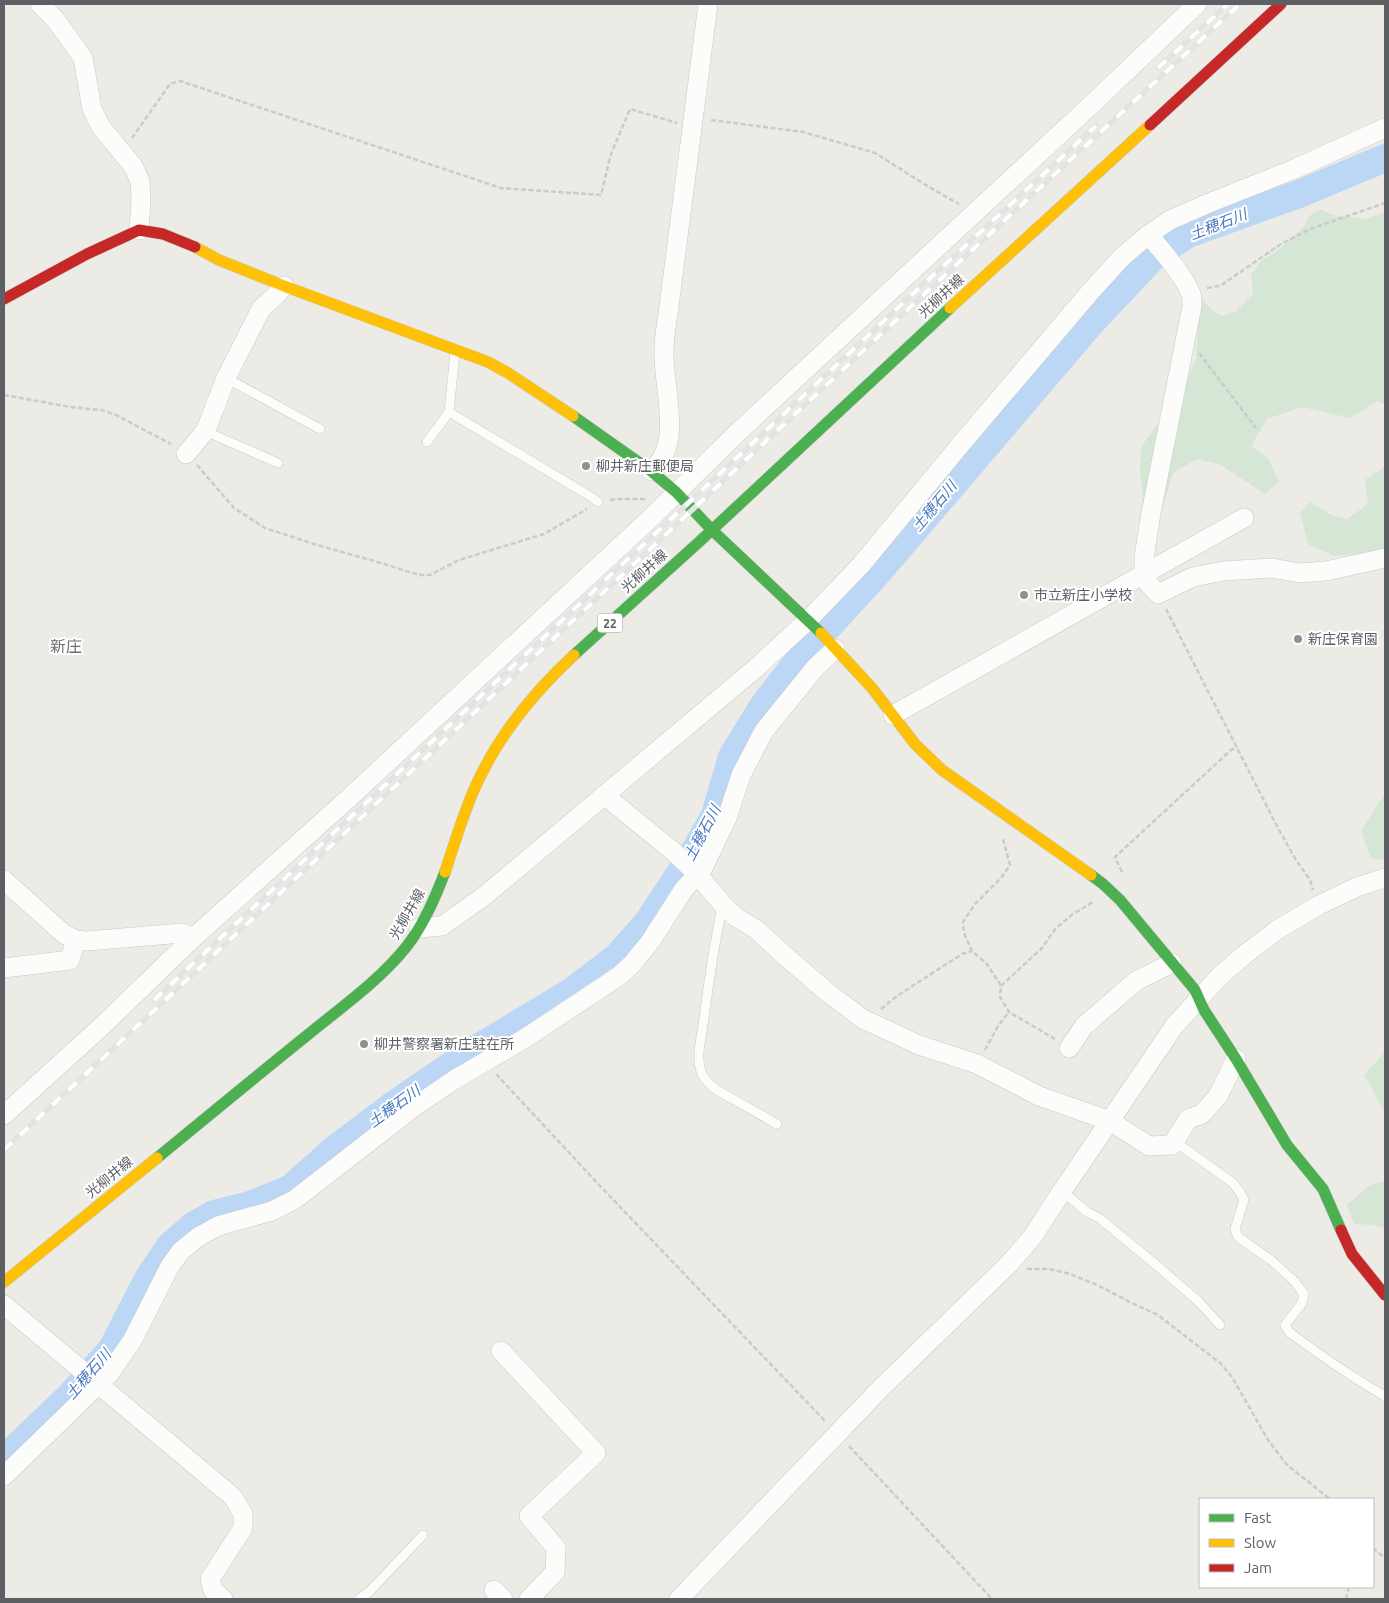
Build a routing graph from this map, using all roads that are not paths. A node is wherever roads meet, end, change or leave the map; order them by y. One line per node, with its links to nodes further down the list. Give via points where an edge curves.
1 (40, 4): 6 (street, via 83,58 92,109 140,181)
2 (708, 4): 18 (street, via 664,353 670,423 667,450)
3 (1197, 4): 19 (street)
4 (1281, 4): 22 (street, 光柳井線 / 22)
5 (1385, 128): 7 (street, via 1170,220)
6 (139, 230): 8 (street, via 163,234); 9 (street, via 94,250)
7 (1148, 234): 24 (street, via 1192,295 1192,306 1151,513); 25 (street, via 1091,291)
8 (284, 286): 10 (street); 11 (street, via 261,309)
9 (4, 299)
10 (455, 349): 12 (lane); 18 (street, via 508,373)
11 (226, 378): 13 (lane); 14 (street)
12 (449, 412): 15 (lane); 20 (lane)
13 (320, 429)
14 (206, 430): 16 (street); 17 (lane)
15 (426, 442)
16 (186, 454)
17 (278, 463)
18 (651, 471): 19 (street)
19 (670, 497): 22 (street); 34 (street, via 350,797)
20 (598, 502)
21 (1244, 518): 24 (street)
22 (712, 530): 25 (street); 33 (street, 光柳井線 / 22, via 569,659 511,725 473,793 432,905)
23 (1385, 558): 24 (street, via 1326,571 1300,573 1272,568 1223,571 1192,576 1158,594)
24 (1144, 574): 27 (street)
25 (810, 622): 26 (street); 28 (street)
26 (832, 645): 27 (street); 29 (street, via 764,731 741,775 727,818 702,870)
27 (893, 715): 36 (street, via 915,744 942,770 1111,892)
28 (604, 795): 29 (street); 33 (street, via 483,897 442,926)
29 (696, 873): 32 (street); 51 (street, via 650,942 626,970 527,1037 414,1107 294,1200 218,1226 181,1250 132,1341 109,1374)
30 (1385, 878): 38 (street, via 1357,886 1278,930 1244,955)
31 (4, 880): 35 (street)
32 (724, 906): 42 (street, via 757,930 827,992 870,1022 919,1045 977,1064 1039,1096); 43 (lane, via 710,964 699,1060 701,1071 715,1089)
33 (419, 928): 46 (street, 光柳井線 / 22, via 402,953 354,997)
34 (193, 938): 35 (street, via 182,933); 41 (street)
35 (76, 940): 37 (street, via 70,960)
36 (1172, 963): 38 (street); 39 (street, via 1136,981 1084,1026)
37 (4, 968)
38 (1199, 998): 40 (street); 42 (street, via 1175,1026)
39 (1069, 1048)
40 (1236, 1059): 44 (street, via 1218,1096 1202,1114 1188,1119); 47 (street, via 1287,1145 1323,1189 1352,1254)
41 (4, 1115)
42 (1110, 1121): 44 (street, via 1149,1146 1172,1145); 45 (street)
43 (777, 1124)
44 (1174, 1141): 52 (lane, via 1233,1183 1244,1200 1235,1229 1238,1237 1271,1260 1294,1280 1304,1294 1302,1304 1286,1325 1289,1332)
45 (1062, 1191): 49 (lane, via 1154,1263); 58 (street, via 1034,1236 1009,1264 880,1390)
46 (4, 1282)
47 (1385, 1295)
48 (4, 1305): 51 (street)
49 (1220, 1325)
50 (501, 1350): 57 (street, via 596,1453 529,1516 556,1548 555,1572)
51 (97, 1382): 53 (street); 55 (street, via 233,1497 243,1514 243,1528 210,1579 213,1590)
52 (1385, 1396)
53 (4, 1476)
54 (423, 1535): 56 (lane)
55 (223, 1599)
56 (359, 1599)
57 (529, 1599)
58 (679, 1599)

